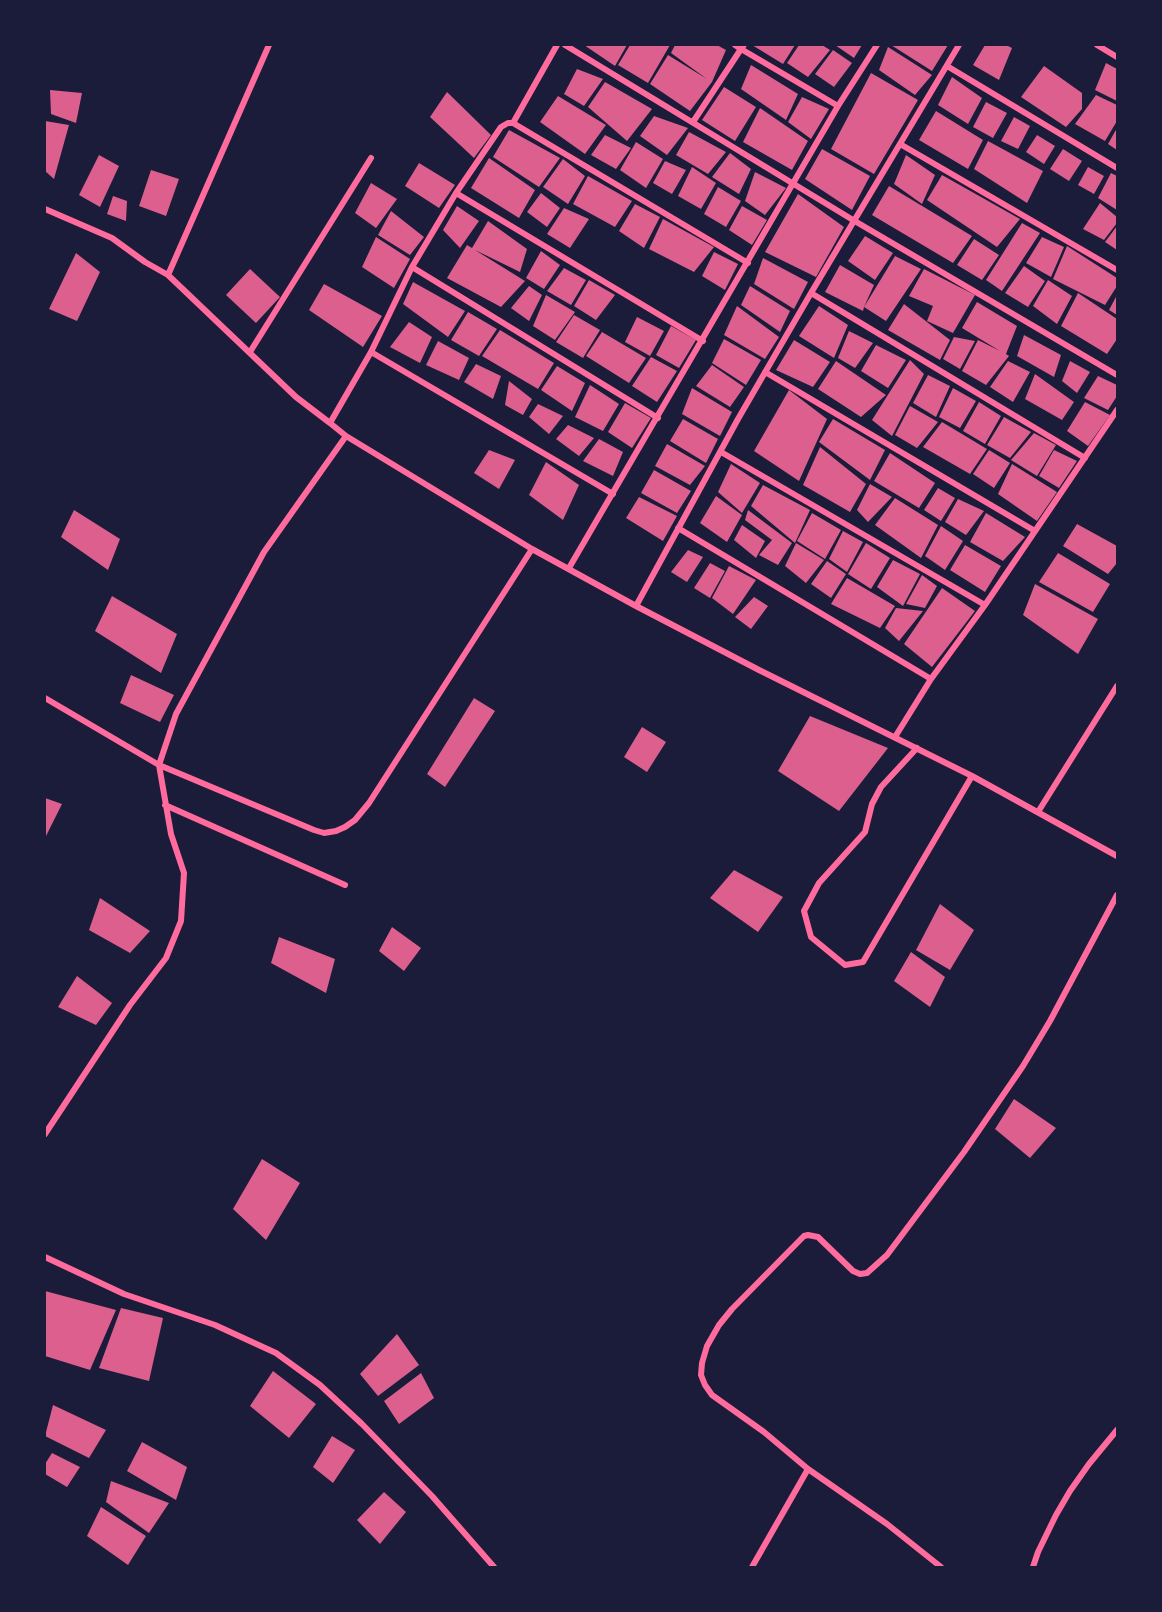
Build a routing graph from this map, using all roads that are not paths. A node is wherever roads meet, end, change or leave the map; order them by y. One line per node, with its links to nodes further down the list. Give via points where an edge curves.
1 (269, 45): 24 (street)
2 (558, 45): 13 (street)
3 (565, 45): 12 (street)
4 (735, 45): 8 (street)
5 (877, 45): 11 (street)
6 (959, 45): 10 (street)
7 (1097, 45): 9 (street)
8 (742, 47): 11 (street); 12 (street)
9 (1117, 57)
10 (946, 66): 14 (street); 16 (street)
11 (838, 106): 17 (street)
12 (693, 122): 17 (street)
13 (513, 123): 18 (street, via 501,127); 21 (street)
14 (900, 144): 20 (street); 23 (street)
15 (371, 158): 27 (street)
16 (1117, 168)
17 (793, 183): 20 (street); 21 (street)
18 (456, 193): 22 (street); 26 (street)
19 (45, 209): 24 (street, via 112,238)
20 (853, 220): 25 (street); 30 (street)
21 (748, 263): 26 (street)
22 (412, 267): 28 (street); 32 (street)
23 (1117, 270)
24 (168, 275): 27 (street)
25 (810, 293): 29 (street); 36 (street)
26 (703, 341): 32 (street)
27 (250, 352): 33 (street, via 296,397)
28 (371, 352): 33 (street); 37 (street)
29 (765, 372): 35 (street); 39 (street)
30 (1117, 375)
31 (1117, 410): 36 (street)
32 (658, 417): 37 (street)
33 (330, 423): 34 (street)
34 (346, 436): 40 (street); 49 (street, via 264,552 176,714)
35 (721, 452): 38 (street); 42 (street)
36 (1084, 458): 39 (street)
37 (613, 494): 41 (street)
38 (678, 528): 43 (street); 44 (street)
39 (1035, 531): 42 (street)
40 (532, 549): 41 (street); 49 (street, via 369,803 345,827 324,833 314,830)
41 (569, 568): 43 (street)
42 (985, 605): 44 (street)
43 (636, 606): 47 (street)
44 (931, 679): 47 (street)
45 (1117, 686): 52 (street)
46 (45, 698): 49 (street)
47 (895, 737): 48 (street)
48 (917, 748): 50 (street); 50 (street, via 881,787 865,832 819,883 804,911 811,937 845,964 863,962)
49 (159, 765): 51 (street)
50 (972, 776): 52 (street)
51 (165, 805): 54 (street); 56 (street, via 184,873 181,921 166,958 130,1005)
52 (1038, 812): 53 (street)
53 (1117, 856)
54 (345, 885)
55 (1117, 895): 59 (street, via 1023,1066 887,1255 860,1275 818,1237 804,1236 732,1309 707,1346 701,1374 711,1395)
56 (45, 1134)
57 (45, 1257): 60 (street, via 124,1294 216,1324 276,1353 320,1385 362,1424)
58 (1117, 1430): 63 (street, via 1070,1491)
59 (808, 1469): 61 (street); 62 (street)
60 (494, 1567)
61 (752, 1567)
62 (941, 1567)
63 (1033, 1567)

